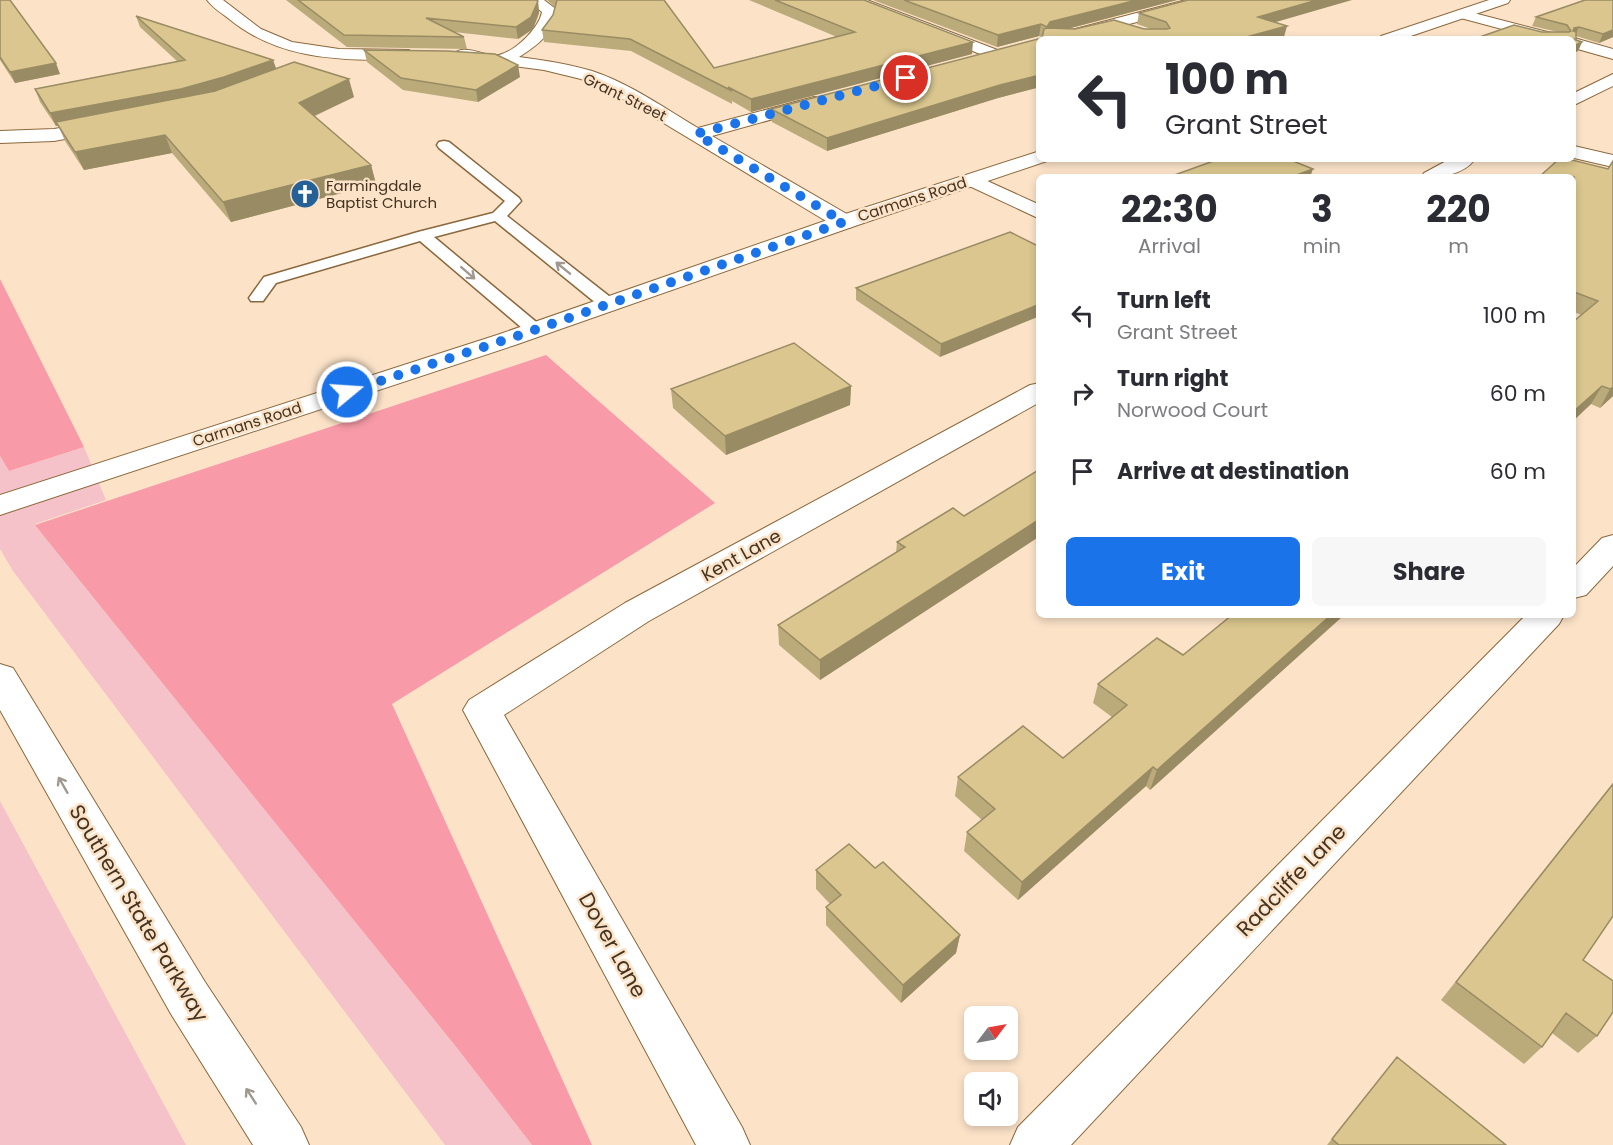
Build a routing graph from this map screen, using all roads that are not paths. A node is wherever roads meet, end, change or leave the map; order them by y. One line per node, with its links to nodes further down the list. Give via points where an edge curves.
1 (214, 0): 13 (main road, Grant Street, via 252,30 272,40)
2 (534, 0): 15 (main road, via 550,10 549,23 534,40)
3 (854, 0): 16 (main road, via 1000,53)
4 (1203, 0): 7 (main road)
5 (1503, 0): 6 (main road)
6 (1462, 14): 10 (main road); 11 (main road)
7 (1114, 24): 8 (main road); 9 (main road)
8 (1140, 33)
9 (1066, 36)
10 (1396, 36)
11 (1546, 36)
12 (1576, 44): 14 (main road)
13 (329, 53): 15 (main road, Grant Street); 17 (main road)
14 (1613, 54)
15 (504, 58): 22 (main road, Grant Street, via 587,75)
16 (971, 60)
17 (308, 67)
18 (1613, 79): 20 (main road)
19 (833, 97): 22 (main road)
20 (1576, 99)
21 (125, 122): 23 (main road, via 54,135)
22 (696, 134): 33 (main road, Grant Street)
23 (0, 137)
24 (444, 145): 32 (lane, via 514,201)
25 (1576, 152): 27 (main road)
26 (1036, 158): 30 (main road, Carmans Road)
27 (1613, 161)
28 (1459, 162): 29 (main road)
29 (1437, 174)
30 (972, 180): 31 (main road); 33 (main road, Carmans Road)
31 (1036, 211)
32 (498, 216): 34 (lane); 36 (lane, one-way to 32)
33 (844, 222): 36 (main road, Carmans Road)
34 (423, 235): 35 (lane, via 270,280); 37 (lane, one-way to 37)
35 (257, 298)
36 (608, 304): 37 (main road, Carmans Road)
37 (535, 330): 39 (main road, Carmans Road)
38 (1036, 393): 44 (main road, Kent Lane, via 637,612 482,710)
39 (0, 505)
40 (1613, 546): 41 (main road)
41 (1576, 585)
42 (1543, 618): 47 (main road, Radcliffe Lane)
43 (0, 678): 45 (main road, Southern State Parkway, one-way to 43, via 188,998)
44 (501, 744): 46 (main road, Dover Lane)
45 (283, 1145)
46 (724, 1145)
47 (1036, 1145)

